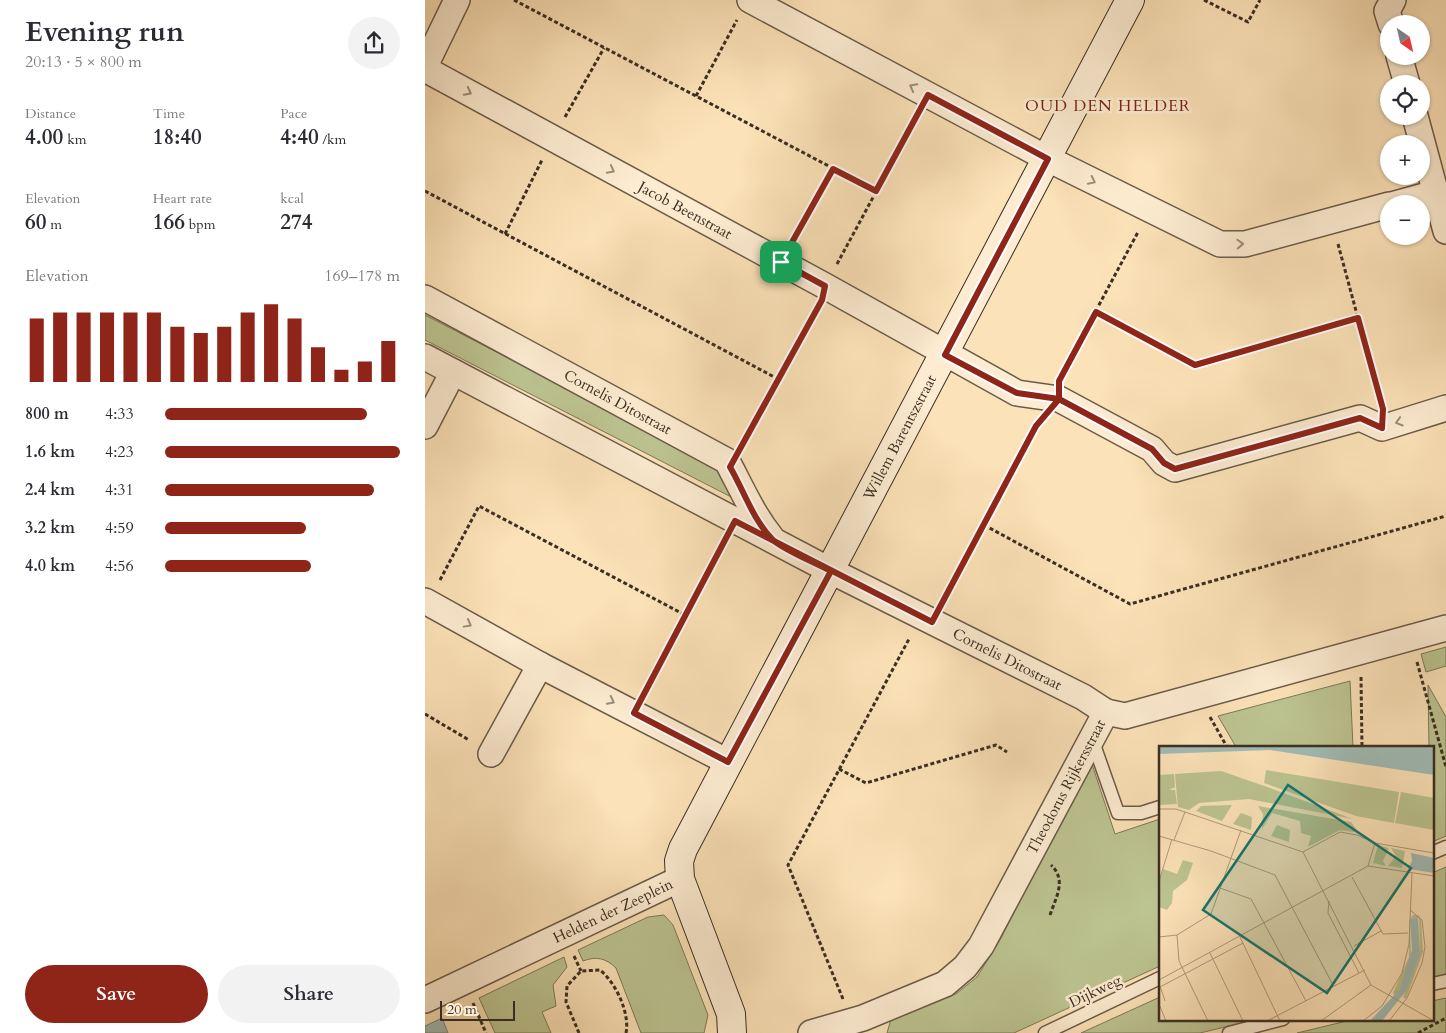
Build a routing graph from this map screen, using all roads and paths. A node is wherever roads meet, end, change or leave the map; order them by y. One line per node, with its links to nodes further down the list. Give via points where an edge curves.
1 (457, 0): 9 (street)
2 (514, 0): 11 (path)
3 (1130, 0): 13 (street, Willem Barentszstraat)
4 (1205, 0): 5 (path, via 1248,22)
5 (1260, 0)
6 (1393, 0): 8 (street)
7 (745, 9): 10 (street, one-way to 7); 11 (path)
8 (1388, 15)
9 (425, 68): 23 (street, Jacob Beenstraat, one-way to 23)
10 (928, 95): 13 (street); 16 (path)
11 (696, 96): 14 (path)
12 (1417, 125): 17 (street)
13 (1048, 159): 20 (street, one-way to 20); 28 (street, Willem Barentszstraat)
14 (833, 169): 16 (path); 23 (path)
15 (425, 191): 31 (path)
16 (876, 191): 24 (path)
17 (1435, 193): 18 (street); 22 (street)
18 (1428, 195)
19 (1380, 208): 21 (street)
20 (1150, 209): 21 (street, one-way to 21, via 1220,244 1245,244); 26 (path)
21 (1332, 221): 27 (path)
22 (1446, 231)
23 (781, 262): 24 (street, Jacob Beenstraat)
24 (825, 286): 28 (street, Jacob Beenstraat); 31 (path, via 822,300)
25 (425, 298): 36 (street, Cornelis Ditostraat, via 727,461)
26 (1096, 312): 27 (path, via 1195,365); 32 (path, via 1059,381)
27 (1358, 318): 35 (path, via 1383,409)
28 (945, 355): 32 (street, Jacob Beenstraat, via 1017,393); 41 (street, Willem Barentszstraat)
29 (425, 356): 30 (street, Cornelis Ditostraat)
30 (453, 372): 34 (street); 38 (street, Cornelis Ditostraat)
31 (778, 379): 36 (path)
32 (1059, 399): 35 (street, via 1152,449 1164,463 1175,469 1360,418); 39 (path, via 1036,426)
33 (1446, 408): 35 (street, one-way to 35)
34 (425, 426)
35 (1382, 428)
36 (730, 467): 40 (street, Cornelis Ditostraat, via 757,520)
37 (1446, 516): 39 (path, via 1130,604)
38 (735, 521): 40 (street, Cornelis Ditostraat); 43 (path)
39 (984, 525): 44 (path)
40 (774, 541): 41 (street, Cornelis Ditostraat)
41 (831, 571): 44 (street, Cornelis Ditostraat); 58 (street, Willem Barentszstraat)
42 (427, 602): 43 (path, via 479,506); 48 (street, one-way to 48)
43 (685, 615): 51 (path)
44 (932, 622): 50 (street, Cornelis Ditostraat, via 1083,697); 60 (path, via 911,634)
45 (1446, 628): 46 (street, Theodorus Rijkersstraat)
46 (1410, 638): 47 (street, Theodorus Rijkersstraat); 59 (path)
47 (1361, 651): 49 (street, Theodorus Rijkersstraat); 55 (path)
48 (540, 665): 51 (street, one-way to 51); 57 (street)
49 (1196, 696): 50 (street, Theodorus Rijkersstraat, via 1125,716); 54 (path)
50 (1106, 712): 53 (street, Theodorus Rijkersstraat)
51 (634, 713): 58 (street)
52 (425, 714): 57 (path)
53 (1091, 736): 61 (lane, via 1118,813); 63 (street, Theodorus Rijkersstraat)
54 (1226, 746)
55 (1362, 746)
56 (1007, 752): 60 (path, via 995,745 866,783)
57 (491, 754)
58 (728, 762): 65 (street, Willem Barentszstraat, via 683,849 679,861)
59 (1446, 767)
60 (839, 769): 74 (path, via 788,865 846,1008)
61 (1159, 807)
62 (1446, 847): 64 (lane)
63 (1030, 853): 66 (path, via 1058,872 1061,883); 74 (street, Theodorus Rijkersstraat, via 981,946 965,967 945,984)
64 (1433, 853)
65 (680, 879): 69 (street, Helden der Zeeplein); 78 (street, Helden der Zeeplein, via 731,1014)
66 (1050, 914)
67 (1159, 978): 80 (lane, Dijkweg)
68 (1446, 981): 70 (lane)
69 (464, 982): 71 (street, Helden der Zeeplein); 75 (path)
70 (1433, 984)
71 (425, 1000)
72 (1446, 1018): 82 (path)
73 (1279, 1020): 81 (lane)
74 (866, 1026): 79 (street, Theodorus Rijkersstraat)
75 (486, 1033)
76 (579, 1033): 77 (path, via 566,1002 567,986 581,971 600,970 611,979 628,1022)
77 (626, 1033)
78 (732, 1033)
79 (811, 1033)
80 (1045, 1033)
81 (1229, 1033)
82 (1418, 1033)

